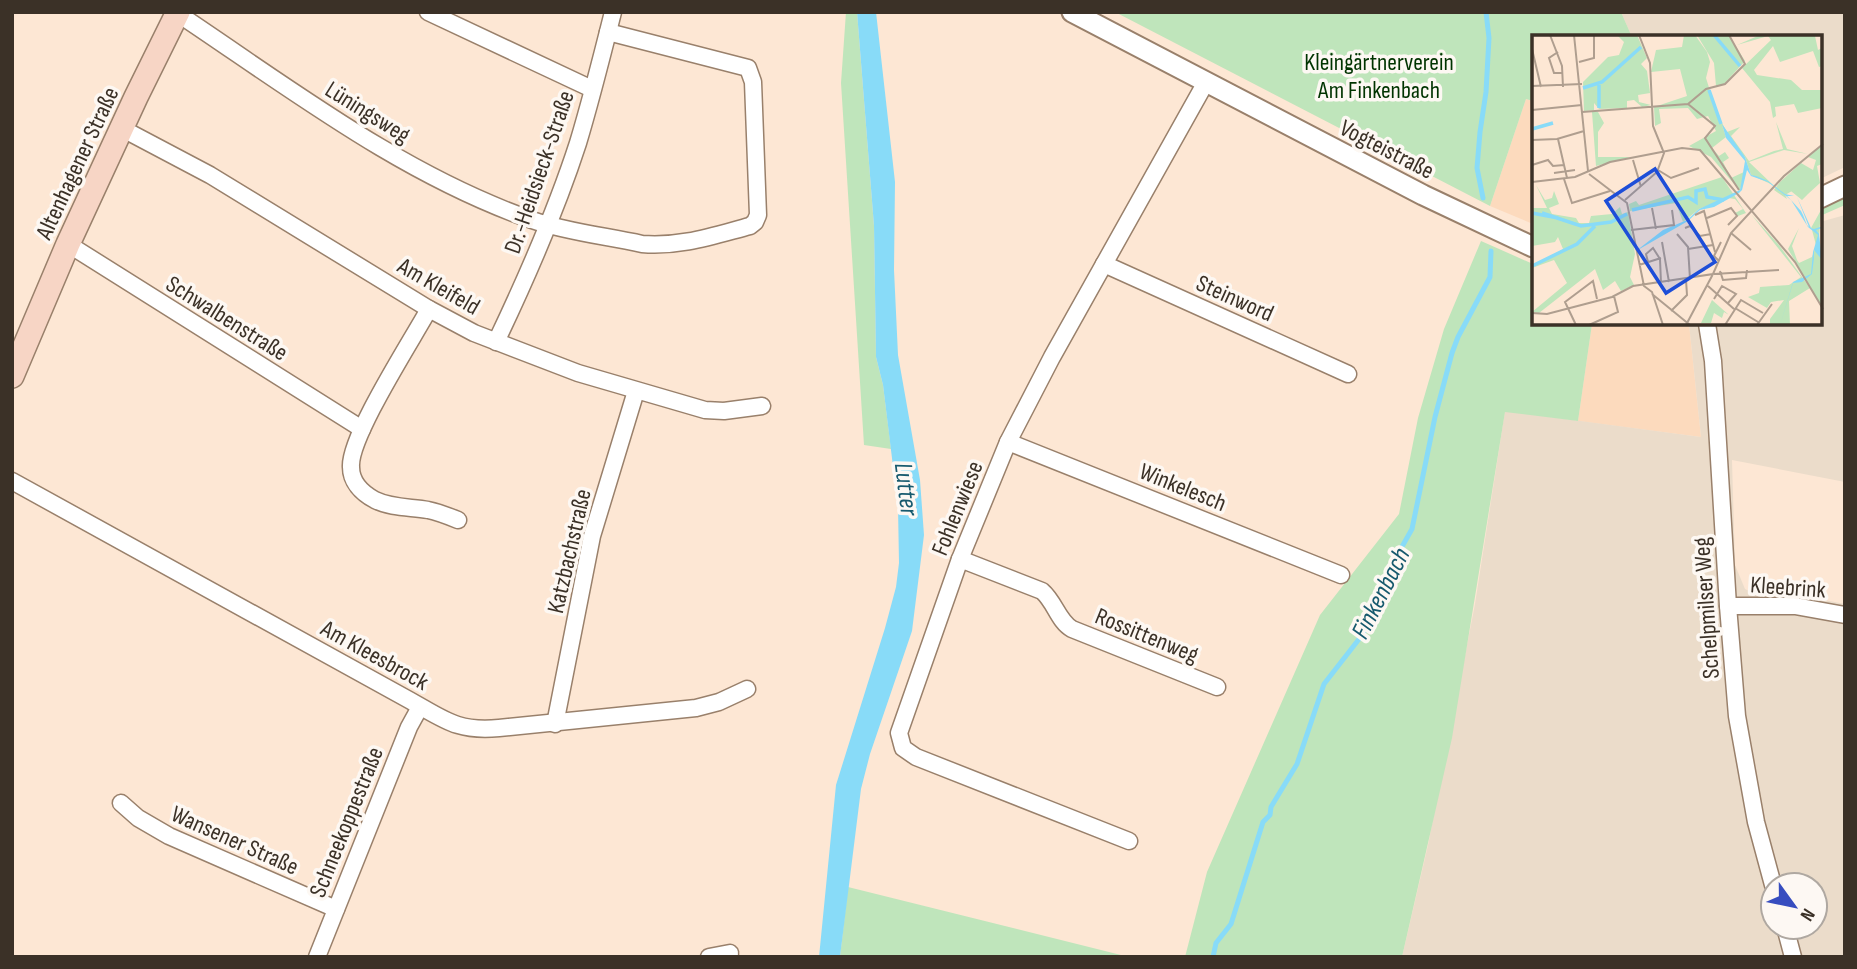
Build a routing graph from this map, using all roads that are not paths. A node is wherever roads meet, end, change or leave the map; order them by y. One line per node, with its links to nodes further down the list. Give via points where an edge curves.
1 (428, 12): 7 (street)
2 (613, 12): 5 (street, Dr.-Heidsieck-Straße)
3 (1072, 12): 6 (street, Vogteistraße)
4 (178, 13): 8 (main road, Altenhagener Straße); 11 (street, Lüningsweg, via 424,174)
5 (608, 32): 7 (street, Dr.-Heidsieck-Straße); 11 (street, Lüningsweg, via 748,68 753,82 758,215 750,226 677,245 642,244)
6 (1206, 82): 13 (street, Vogteistraße); 14 (street, Fohlenwiese)
7 (592, 89): 11 (street, Dr.-Heidsieck-Straße)
8 (121, 128): 12 (main road, Altenhagener Straße); 15 (street, Am Kleifeld, via 210,175)
9 (1845, 186): 10 (street)
10 (1822, 197)
11 (547, 224): 17 (street, Dr.-Heidsieck-Straße)
12 (68, 244): 19 (main road, Altenhagener Straße); 22 (street, Schwalbenstraße)
13 (1532, 247)
14 (1104, 264): 18 (street, Steinword); 23 (street, Fohlenwiese)
15 (429, 309): 17 (street, Am Kleifeld); 22 (street)
16 (1707, 326): 28 (street, Schelpmilser Weg)
17 (496, 342): 20 (street, Am Kleifeld)
18 (1348, 374)
19 (12, 376)
20 (636, 391): 21 (street, Am Kleifeld, via 705,410); 33 (street, Katzbachstraße, via 592,536)
21 (762, 406)
22 (362, 429): 25 (street, via 351,470 365,494 383,503)
23 (1009, 442): 26 (street, Fohlenwiese); 27 (street, Winkelesch)
24 (12, 481): 32 (street, Am Kleesbrock)
25 (458, 520)
26 (960, 559): 30 (street, Rossittenweg, via 1042,591 1072,629); 35 (street, Fohlenwiese, via 899,733 903,748)
27 (1340, 575)
28 (1727, 606): 29 (street, Kleebrink, via 1795,606); 36 (street, Schelpmilser Weg, via 1737,716)
29 (1845, 615)
30 (1217, 687)
31 (747, 689): 33 (street, Am Kleesbrock, via 696,708)
32 (421, 707): 33 (street, Am Kleesbrock, via 475,730); 37 (street, Schneekoppestraße)
33 (555, 723)
34 (121, 803): 37 (street, Wansener Straße, via 169,836)
35 (1129, 841)
36 (1769, 871)
37 (336, 909): 39 (street, Schneekoppestraße)
38 (730, 953): 40 (street)
39 (317, 957)
40 (709, 957)

